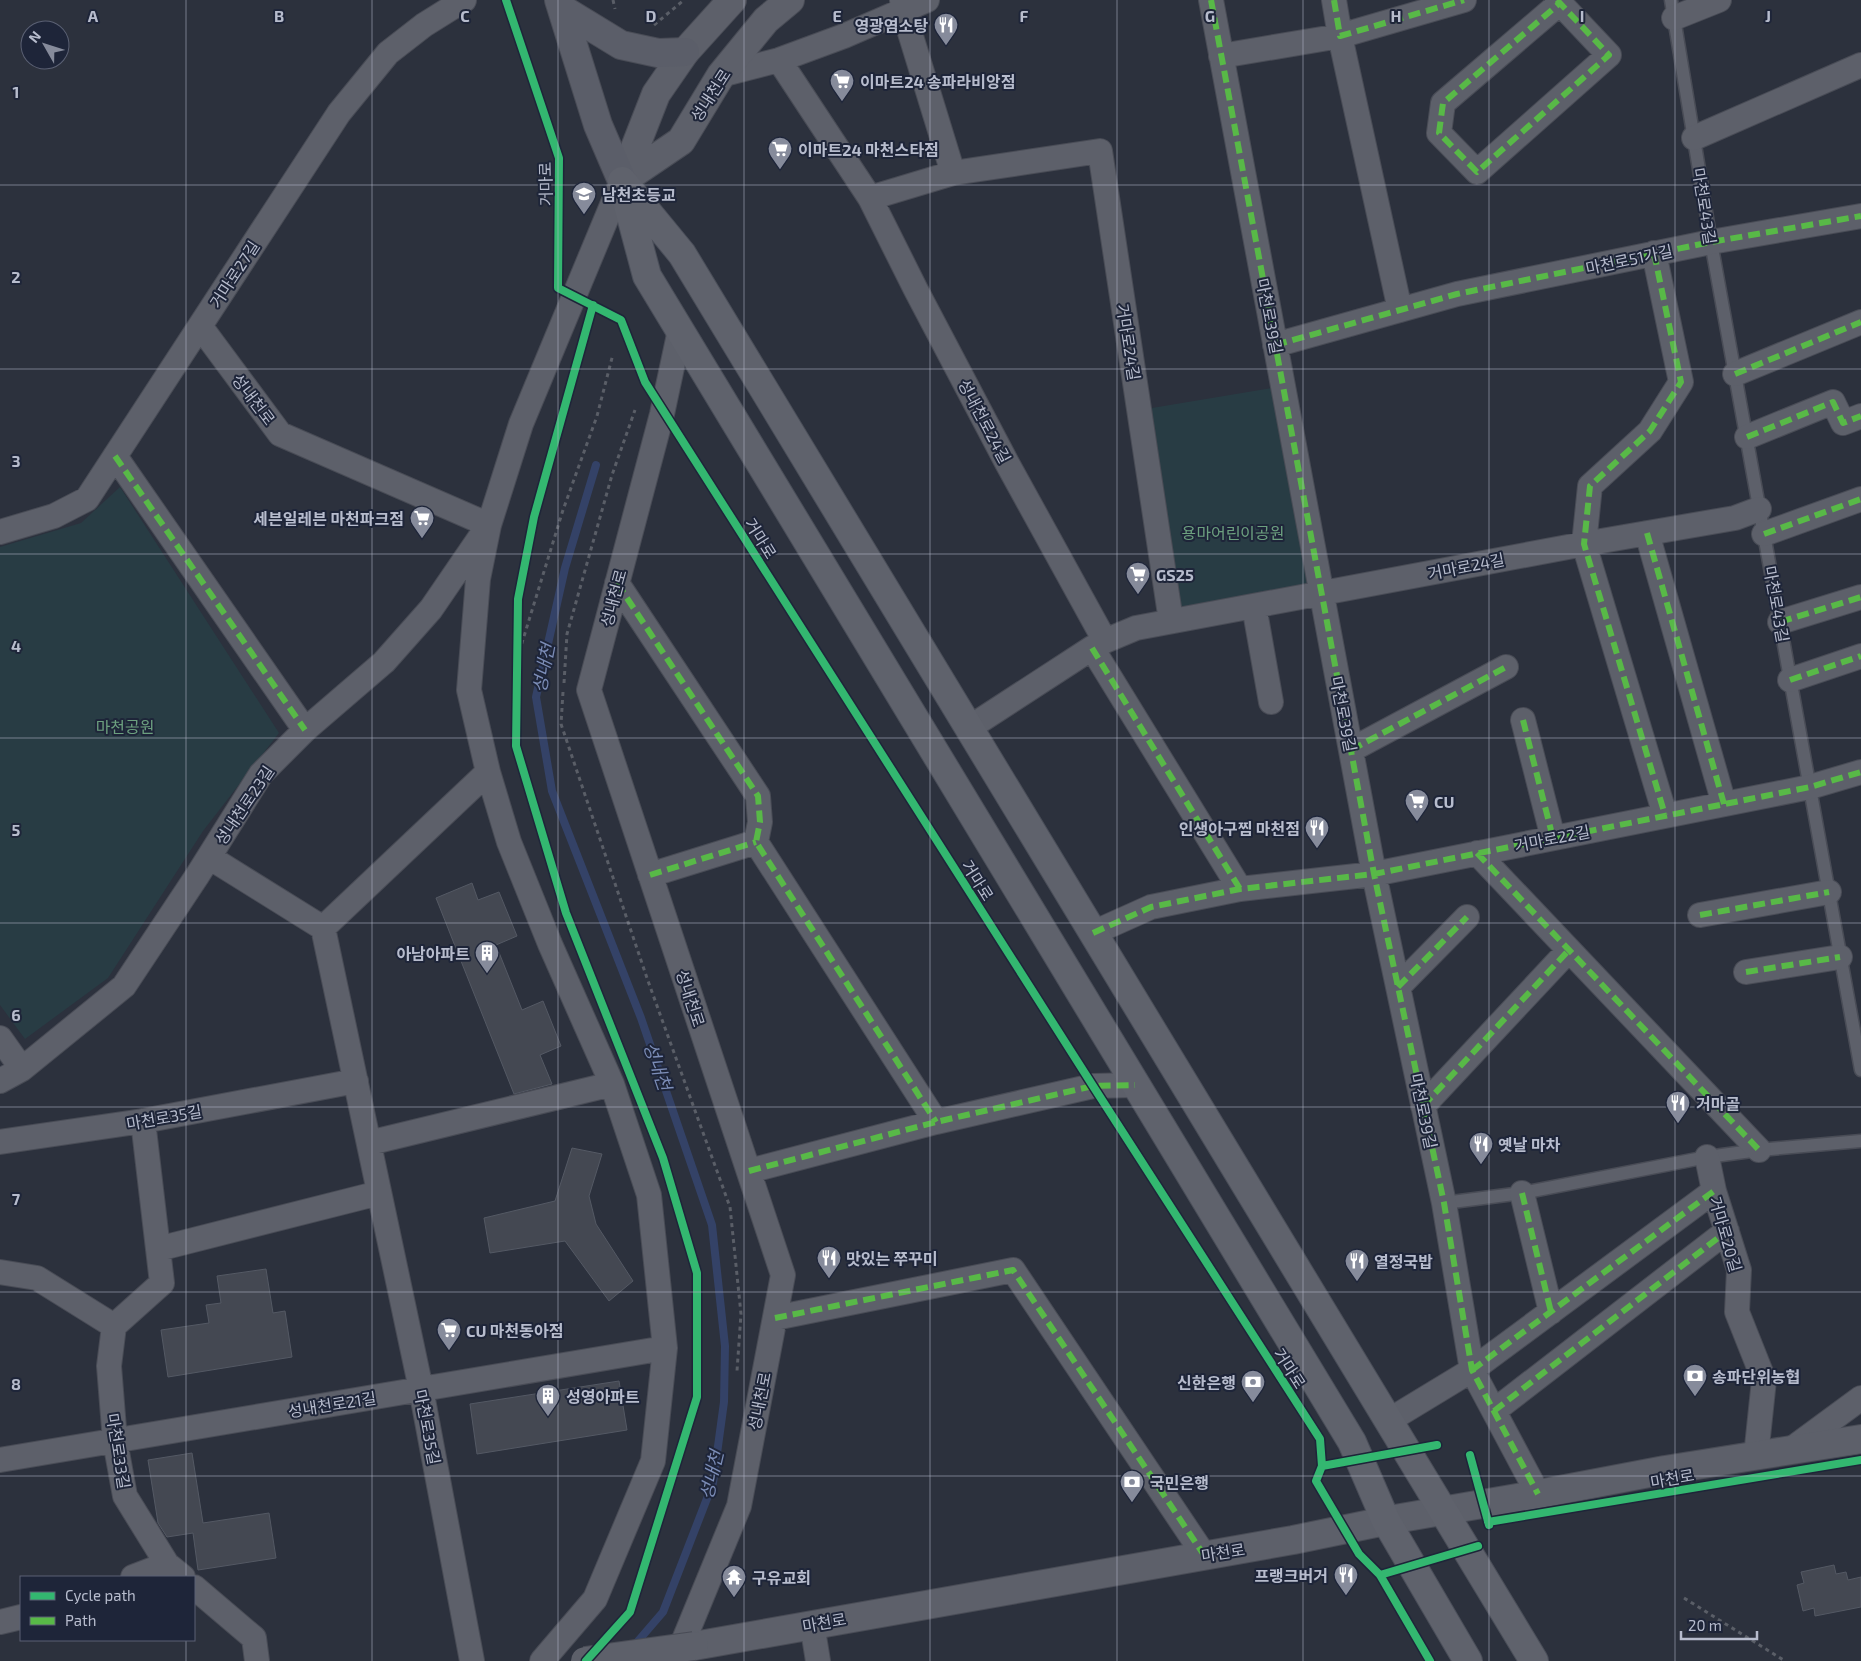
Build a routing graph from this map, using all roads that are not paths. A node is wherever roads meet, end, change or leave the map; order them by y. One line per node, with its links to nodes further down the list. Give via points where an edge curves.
1 (464, 0): 28 (street, 거마로27길, via 388,53 339,113)
2 (732, 0): 14 (street)
3 (790, 0): 18 (street, 성내천로, via 766,20)
4 (927, 0): 11 (street)
5 (1211, 0): 15 (street, 마천로39길)
6 (1334, 0): 13 (street)
7 (1719, 0): 12 (street, 마천로43길)
8 (1458, 1): 13 (street)
9 (1558, 2): 9 (street, via 1609,55 1477,172 1439,133 1443,103)
10 (561, 4): 14 (main road, via 621,45 658,53); 21 (main road, 거마로, via 598,125)
11 (902, 5): 16 (street, via 844,36); 20 (street)
12 (1672, 9): 19 (lane, 마천로43길)
13 (1340, 36): 15 (street); 26 (street)
14 (685, 52): 21 (street, via 656,94)
15 (1221, 56): 30 (street, 마천로39길)
16 (779, 60): 18 (street); 22 (street, 성내천로24길)
17 (1861, 64): 19 (street)
18 (721, 75): 21 (street, 성내천로, via 681,141)
19 (1694, 138): 24 (lane, 마천로43길)
20 (953, 173): 22 (street); 46 (street, 거마로24길, via 1100,151)
21 (622, 181): 29 (main road, 거마로, via 647,276); 37 (street, via 521,424); 54 (main road, 거마로, via 682,254)
22 (870, 198): 48 (street, 성내천로24길)
23 (1861, 216): 24 (street, 마천로51가길)
24 (1711, 242): 25 (street, 마천로51가길); 31 (lane, 마천로43길)
25 (1654, 254): 26 (street, 마천로51가길, via 1457,294); 41 (street, via 1681,382 1650,431 1590,486)
26 (1400, 310): 30 (street, 마천로51가길)
27 (1861, 322): 31 (street)
28 (200, 326): 34 (street, 거마로27길); 37 (street, 성내천로, via 280,434)
29 (680, 330): 42 (street, 성내천로, via 662,414); 84 (main road, 거마로)
30 (1275, 345): 43 (street, 마천로39길)
31 (1735, 374): 33 (lane, 마천로43길)
32 (1861, 416): 33 (street, via 1843,423 1833,402)
33 (1747, 437): 36 (lane, 마천로43길)
34 (115, 456): 38 (street, 거마로27길, via 87,499 54,516); 55 (street)
35 (1861, 499): 40 (street)
36 (1759, 509): 39 (street, 거마로24길, via 1735,518); 40 (lane, 마천로43길)
37 (489, 525): 55 (street, 성내천로23길, via 431,610 384,662); 57 (street, via 478,579 469,690)
38 (0, 532)
39 (1646, 533): 41 (street, 거마로24길); 60 (street)
40 (1764, 534): 47 (lane, 마천로43길)
41 (1584, 544): 43 (street, 거마로24길); 61 (street)
42 (617, 582): 63 (street, via 758,796 760,822); 67 (street, 성내천로, via 589,690)
43 (1321, 594): 45 (street, 거마로24길); 56 (street, 마천로39길)
44 (1861, 596): 47 (street)
45 (1254, 606): 46 (street, 거마로24길); 52 (street)
46 (1171, 621): 48 (street, 거마로24길, via 1136,628)
47 (1780, 622): 51 (lane, 마천로43길)
48 (1099, 644): 54 (street, 거마로24길); 68 (street, 성내천로24길)
49 (1861, 656): 51 (street)
50 (1506, 667): 56 (street)
51 (1790, 680): 59 (lane, 마천로43길)
52 (1271, 702)
53 (1523, 720): 62 (street)
54 (969, 728): 73 (main road, 거마로)
55 (305, 730): 65 (street, 성내천로23길, via 261,774)
56 (1350, 750): 66 (street, 마천로39길)
57 (488, 772): 72 (street); 83 (street, via 513,851)
58 (1861, 772): 59 (street, 거마로22길)
59 (1810, 787): 60 (street, 거마로22길); 69 (lane, 마천로43길)
60 (1724, 804): 61 (street, 거마로22길)
61 (1665, 815): 62 (street, 거마로22길)
62 (1553, 838): 64 (street, 거마로22길)
63 (756, 842): 67 (street); 87 (street)
64 (1477, 853): 66 (street, 거마로22길); 74 (street)
65 (209, 858): 72 (street); 79 (street, 성내천로23길, via 124,986)
66 (1374, 874): 68 (street, 거마로22길); 77 (street, 마천로39길)
67 (650, 875): 93 (street, 성내천로)
68 (1240, 889): 73 (street, 거마로22길, via 1152,907)
69 (1829, 892): 70 (street); 75 (lane, 마천로43길)
70 (1700, 915)
71 (1467, 917): 77 (street)
72 (323, 928): 82 (street, 마천로35길)
73 (1093, 933): 109 (main road, 거마로)
74 (1569, 950): 85 (street); 91 (street)
75 (1840, 957): 76 (street); 80 (lane, 마천로43길)
76 (1746, 972)
77 (1398, 987): 85 (street, 마천로39길)
78 (0, 1038): 79 (street)
79 (22, 1069): 81 (street, 성내천로23길)
80 (1861, 1070)
81 (0, 1081)
82 (356, 1081): 86 (street, 마천로35길); 90 (street, 마천로35길)
83 (612, 1084): 90 (street); 104 (street, via 649,1195)
84 (1135, 1085): 87 (street, via 1093,1086); 117 (main road, 거마로, via 1352,1442)
85 (1424, 1106): 97 (street, 마천로39길)
86 (143, 1121): 88 (street, 마천로35길); 99 (street)
87 (936, 1122): 93 (street)
88 (0, 1142)
89 (1861, 1142): 91 (lane)
90 (369, 1143): 95 (street, 마천로35길)
91 (1760, 1150): 92 (lane)
92 (1707, 1157): 94 (street, 거마로20길); 96 (lane)
93 (749, 1171): 102 (street, 성내천로, via 783,1275)
94 (1714, 1191): 98 (street, 거마로20길); 101 (street)
95 (379, 1193): 99 (street); 106 (street, 마천로35길)
96 (1522, 1193): 97 (lane); 101 (street)
97 (1444, 1203): 105 (street, 마천로39길)
98 (1727, 1231): 108 (street); 113 (street, 거마로20길, via 1739,1270 1737,1312 1764,1380)
99 (158, 1249): 103 (street, via 162,1283)
100 (0, 1272): 103 (street, via 37,1278)
101 (1551, 1312): 105 (street)
102 (775, 1318): 118 (street, via 1014,1270); 129 (street, 성내천로, via 739,1506 679,1652)
103 (114, 1326): 111 (street, 마천로33길, via 109,1366)
104 (665, 1348): 106 (street, 성내천로21길); 127 (street, via 654,1461 595,1599)
105 (1472, 1370): 108 (street, 마천로39길); 109 (street)
106 (421, 1389): 111 (street, 성내천로21길); 126 (street, 마천로35길)
107 (1861, 1398): 112 (street)
108 (1494, 1411): 115 (street, 마천로39길)
109 (1388, 1420): 116 (main road, 거마로)
110 (1861, 1439): 112 (street, 마천로)
111 (115, 1441): 114 (street, 성내천로21길); 119 (street, 마천로33길, via 125,1496)
112 (1789, 1451): 113 (street, 마천로)
113 (1756, 1456): 115 (street, 마천로)
114 (0, 1460)
115 (1538, 1494): 116 (street, 마천로)
116 (1443, 1512): 117 (street, 마천로); 132 (main road, 거마로)
117 (1386, 1521): 118 (street, 마천로); 131 (main road, 거마로)
118 (1204, 1555): 124 (street, 마천로)
119 (175, 1571): 120 (street, 마천로33길)
120 (140, 1576)
121 (195, 1588): 125 (street, via 254,1638)
122 (20, 1617): 123 (street)
123 (0, 1622)
124 (812, 1624): 128 (street, 마천로, bridge, via 694,1646); 130 (street)
125 (257, 1661)
126 (472, 1661)
127 (542, 1661)
128 (585, 1661)
129 (672, 1661)
130 (818, 1661)
131 (1468, 1661)
132 (1534, 1661)

